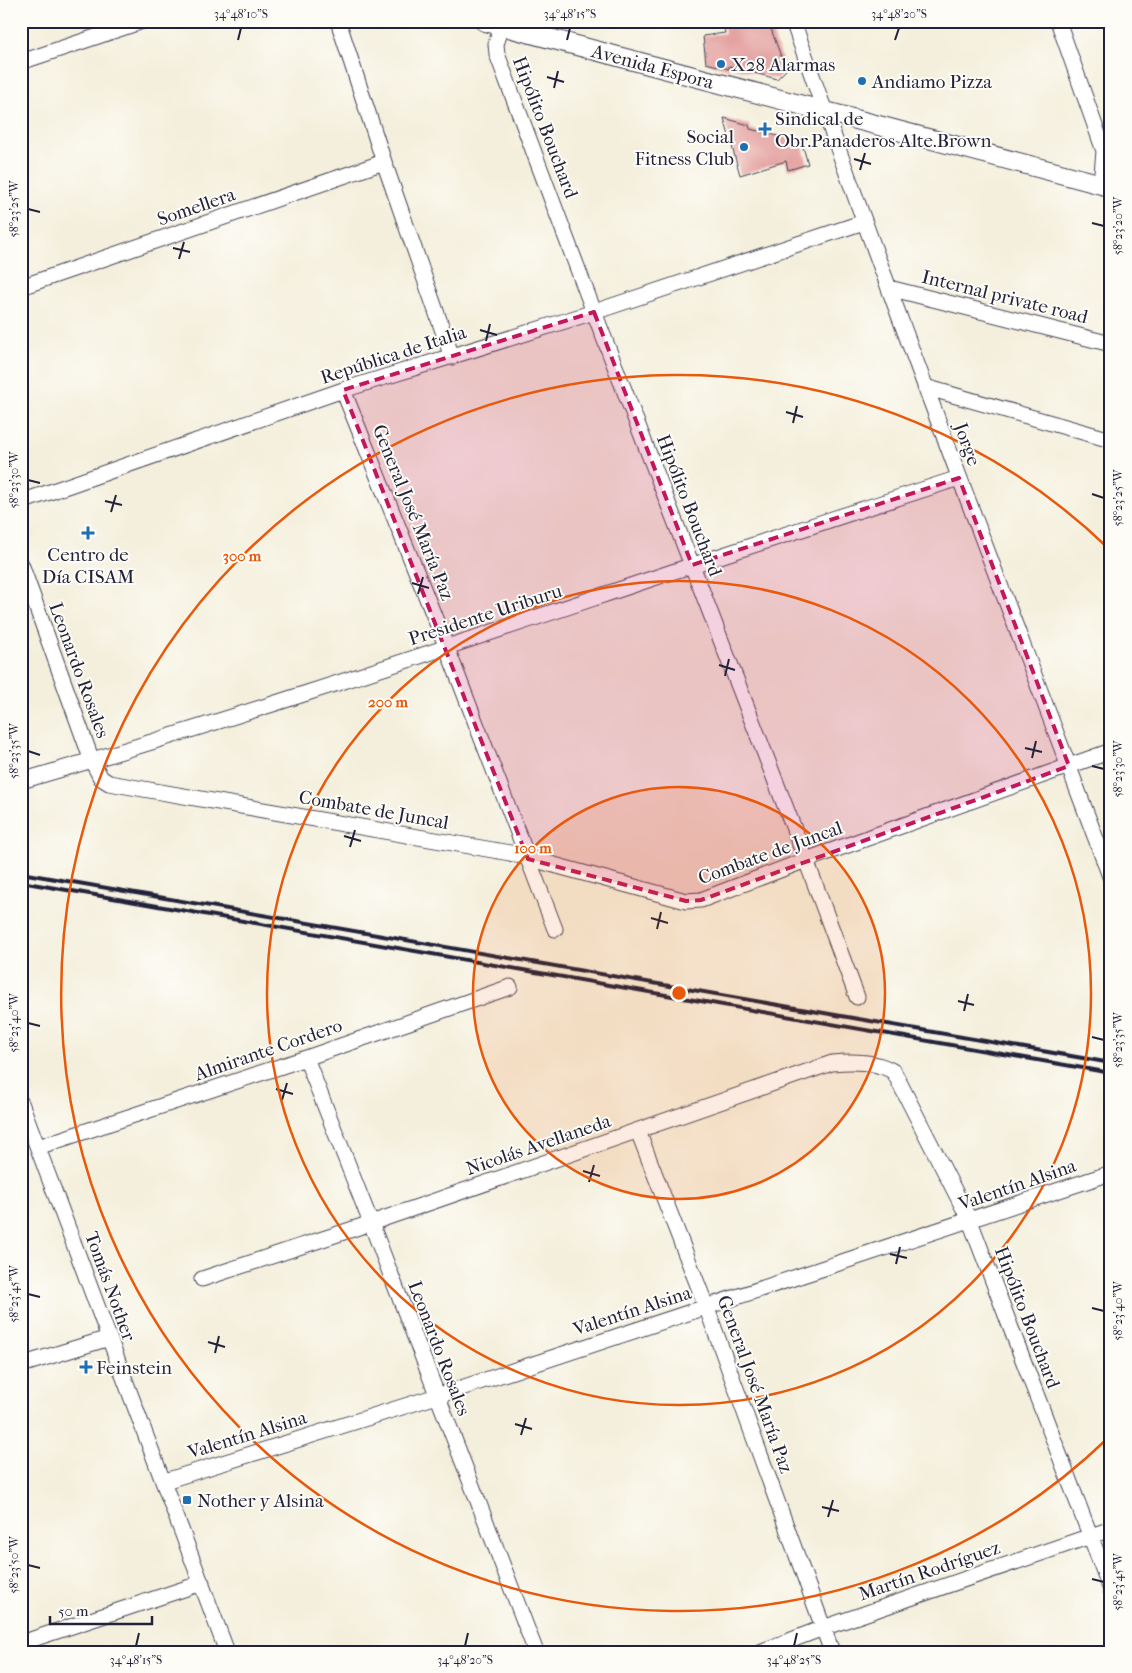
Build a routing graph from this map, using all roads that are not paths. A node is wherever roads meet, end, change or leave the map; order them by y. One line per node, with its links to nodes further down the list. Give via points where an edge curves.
1 (143, 21): 6 (street)
2 (338, 21): 8 (street)
3 (793, 21): 7 (street, Jorge)
4 (1058, 21): 9 (street, via 1104,151)
5 (493, 24): 7 (main road, Avenida Espora); 13 (street, Hipólito Bouchard, via 497,54)
6 (21, 62)
7 (824, 111): 9 (main road, Avenida Espora); 10 (street, Jorge)
8 (384, 162): 11 (street, Somellera); 15 (street)
9 (1106, 186)
10 (864, 222): 12 (street, Jorge); 13 (street, República de Italia)
11 (21, 287)
12 (889, 288): 14 (street, Internal private road); 16 (street, Jorge)
13 (594, 312): 15 (street, República de Italia); 22 (street, Hipólito Bouchard)
14 (1111, 344)
15 (452, 357): 17 (street, República de Italia)
16 (925, 387): 18 (street); 19 (street, Jorge)
17 (343, 390): 20 (street, República de Italia); 23 (street, General José María Paz)
18 (1111, 440)
19 (959, 478): 22 (street, Presidente Uriburu); 26 (street, Jorge)
20 (21, 502)
21 (21, 564): 25 (street, Leonardo Rosales)
22 (692, 565): 23 (street, Presidente Uriburu); 29 (street, Hipólito Bouchard)
23 (447, 648): 25 (street, Presidente Uriburu); 28 (street, General José María Paz)
24 (1111, 751): 26 (street, Combate de Juncal)
25 (92, 761): 27 (street, Presidente Uriburu); 28 (street, Combate de Juncal, via 101,778 109,783 510,853)
26 (1069, 766): 29 (street, Combate de Juncal); 30 (street, Jorge)
27 (21, 781)
28 (528, 859): 29 (street, Combate de Juncal, via 693,901); 31 (street, General José María Paz)
29 (806, 860): 33 (street, Hipólito Bouchard)
30 (1111, 879)
31 (555, 929)
32 (510, 987): 34 (street, Almirante Cordero)
33 (856, 997)
34 (306, 1058): 38 (street, Almirante Cordero); 41 (street, Leonardo Rosales)
35 (888, 1068): 37 (street, Nicolás Avellaneda, via 846,1062 832,1064); 40 (street, Hipólito Bouchard, via 894,1072)
36 (21, 1103): 38 (street, Tomás Nother)
37 (638, 1131): 41 (street, Nicolás Avellaneda); 43 (street, General José María Paz)
38 (38, 1147): 44 (street, Tomás Nother)
39 (1111, 1173): 40 (street, Valentín Alsina)
40 (970, 1221): 43 (street, Valentín Alsina); 49 (street, Hipólito Bouchard)
41 (371, 1223): 42 (street, Nicolás Avellaneda); 46 (street, Leonardo Rosales)
42 (202, 1279)
43 (706, 1306): 46 (street, Valentín Alsina); 52 (street, General José María Paz)
44 (109, 1338): 45 (street); 47 (street, Tomás Nother)
45 (21, 1364)
46 (437, 1396): 47 (street, Valentín Alsina); 55 (street, Leonardo Rosales)
47 (164, 1481): 50 (street, Tomás Nother)
48 (1111, 1529): 49 (street, Martín Rodríguez)
49 (1090, 1536): 51 (street, Hipólito Bouchard); 52 (street, Martín Rodríguez)
50 (202, 1583): 53 (street); 54 (street, Tomás Nother)
51 (1111, 1590)
52 (823, 1628): 56 (street, Martín Rodríguez); 57 (street, General José María Paz)
53 (21, 1643)
54 (228, 1652)
55 (536, 1652)
56 (760, 1652)
57 (832, 1652)

